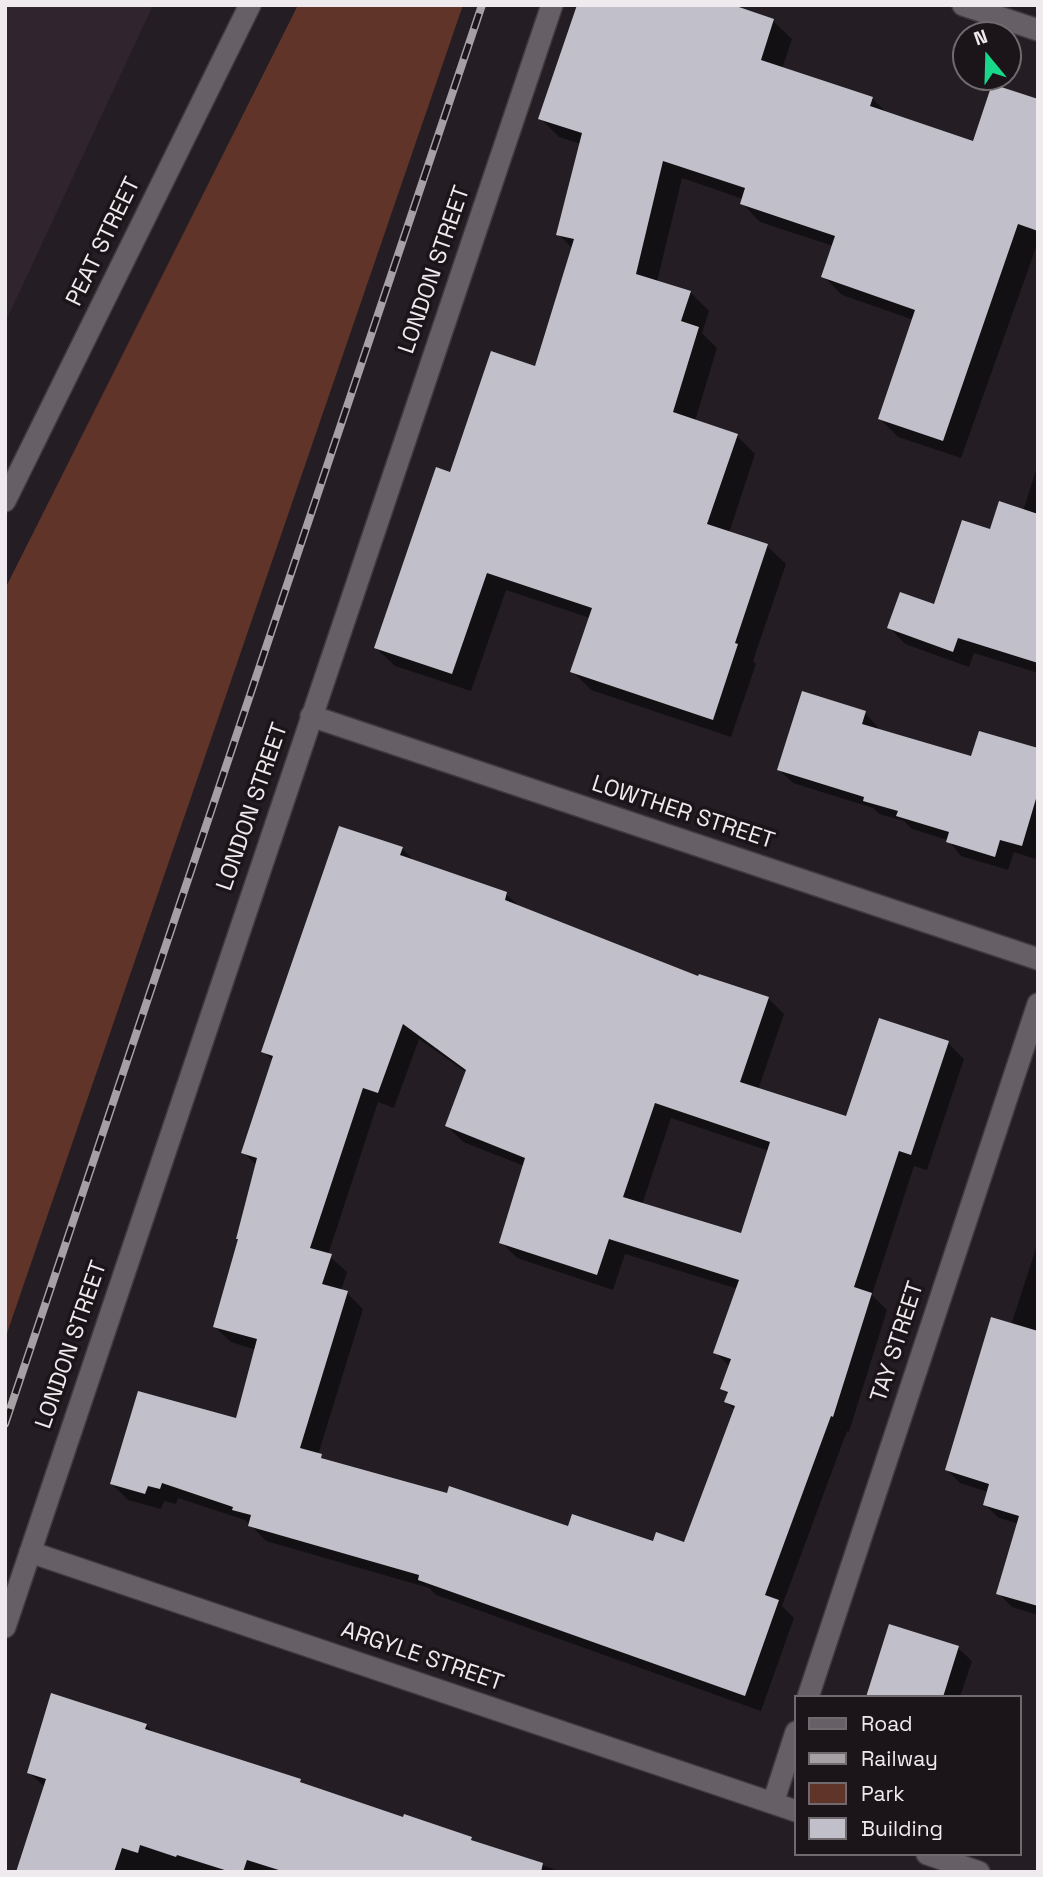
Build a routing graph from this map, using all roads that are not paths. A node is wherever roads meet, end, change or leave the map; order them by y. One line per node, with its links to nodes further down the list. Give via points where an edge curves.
1 (250, 5): 5 (street, PEAT STREET)
2 (552, 5): 6 (street, LONDON STREET)
3 (963, 5): 4 (street)
4 (1038, 30)
5 (5, 501)
6 (311, 716): 7 (street, LOWTHER STREET); 9 (street, LONDON STREET)
7 (1038, 958)
8 (1038, 1004): 11 (street, TAY STREET)
9 (30, 1552): 10 (street, LONDON STREET); 13 (street, ARGYLE STREET)
10 (5, 1626)
11 (809, 1695)
12 (794, 1738): 13 (street)
13 (773, 1803): 14 (street, ARGYLE STREET)
14 (794, 1810)
15 (933, 1856): 16 (street)
16 (979, 1872)

